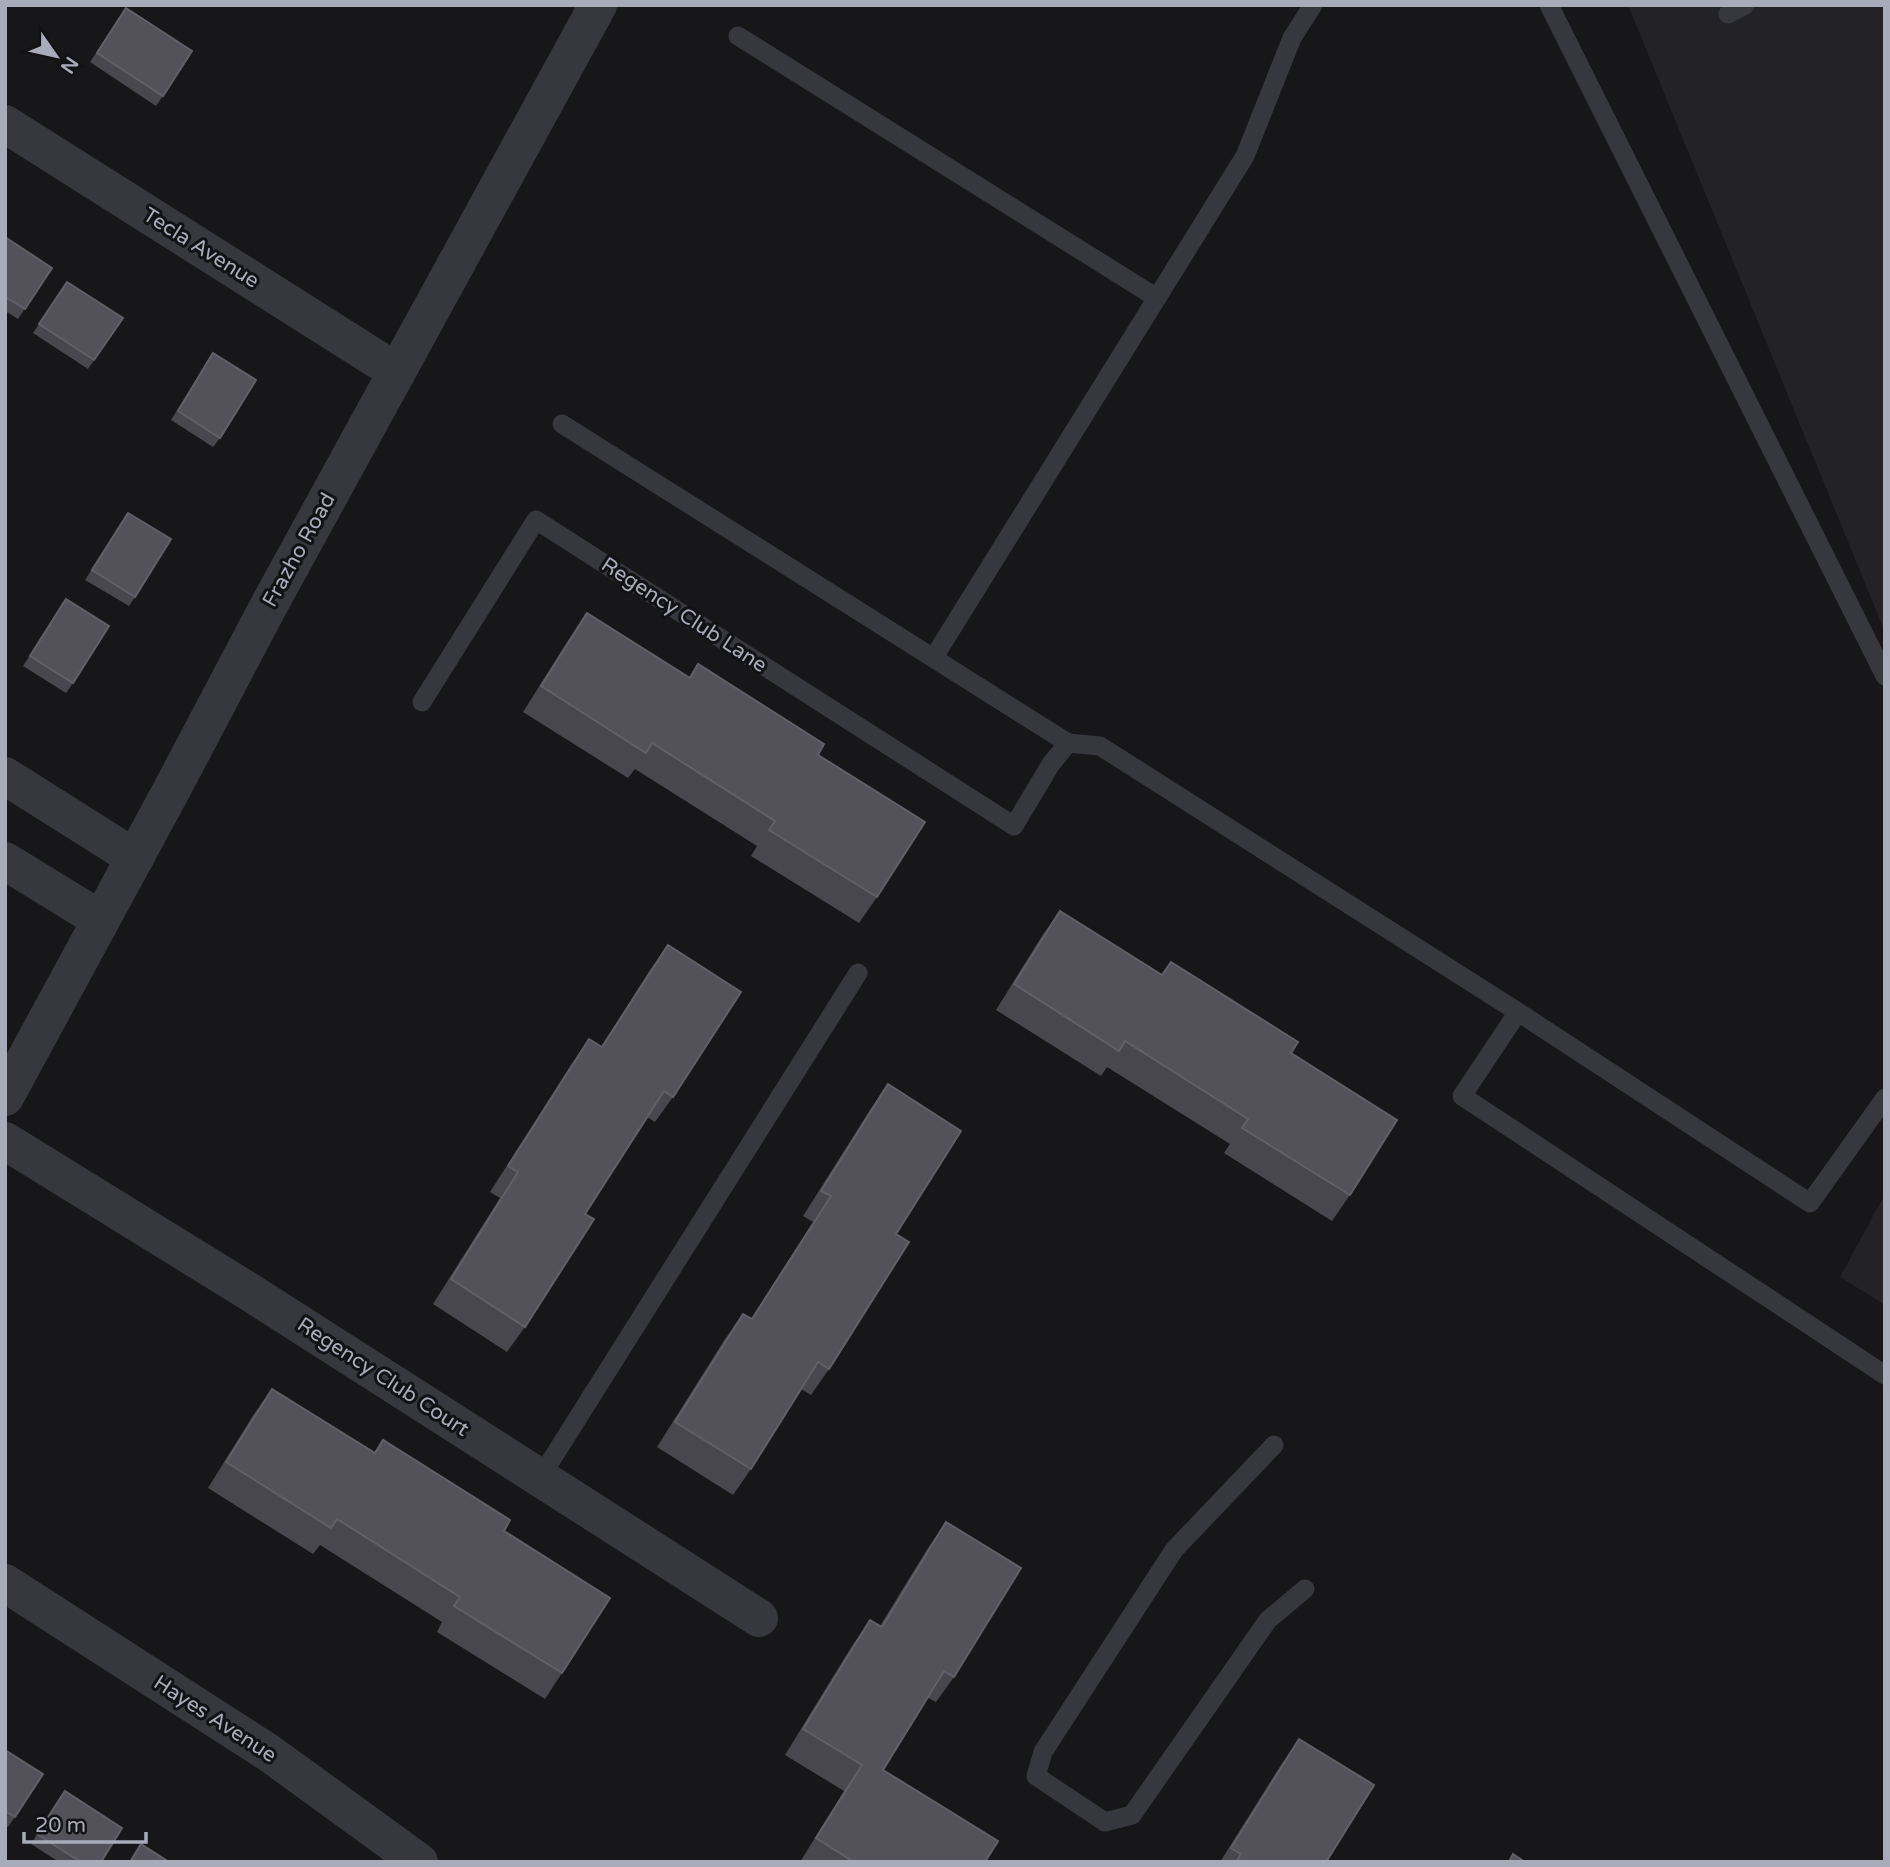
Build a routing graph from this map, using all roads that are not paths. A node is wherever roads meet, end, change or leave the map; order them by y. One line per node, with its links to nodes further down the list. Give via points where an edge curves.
1 (597, 5): 7 (street, Frazho Road)
2 (1313, 5): 6 (lane, via 1292,38 1245,156)
3 (1549, 5): 10 (lane)
4 (738, 36): 6 (lane)
5 (5, 124): 7 (street, Tecla Avenue)
6 (1157, 298): 9 (lane)
7 (397, 372): 14 (street, Frazho Road)
8 (562, 424): 9 (lane)
9 (934, 657): 12 (lane)
10 (1885, 676)
11 (422, 702): 12 (lane, Regency Club Lane, via 536,520 1014,826)
12 (1068, 743): 18 (lane, via 1100,746)
13 (5, 776): 14 (street)
14 (135, 858): 16 (street, Frazho Road)
15 (5, 861): 16 (street)
16 (101, 920): 19 (street, Frazho Road)
17 (858, 974): 24 (lane)
18 (1518, 1012): 20 (lane, via 1810,1203); 22 (lane, via 1461,1096)
19 (5, 1097)
20 (1885, 1098)
21 (5, 1141): 24 (street, Regency Club Court)
22 (1885, 1375)
23 (1274, 1445): 26 (lane, via 1174,1550 1043,1752 1036,1776 1105,1822 1132,1815 1268,1620)
24 (540, 1478): 27 (street, Regency Club Court)
25 (5, 1583): 28 (street, Hayes Avenue, via 269,1754)
26 (1304, 1589)
27 (759, 1618)
28 (419, 1862)

